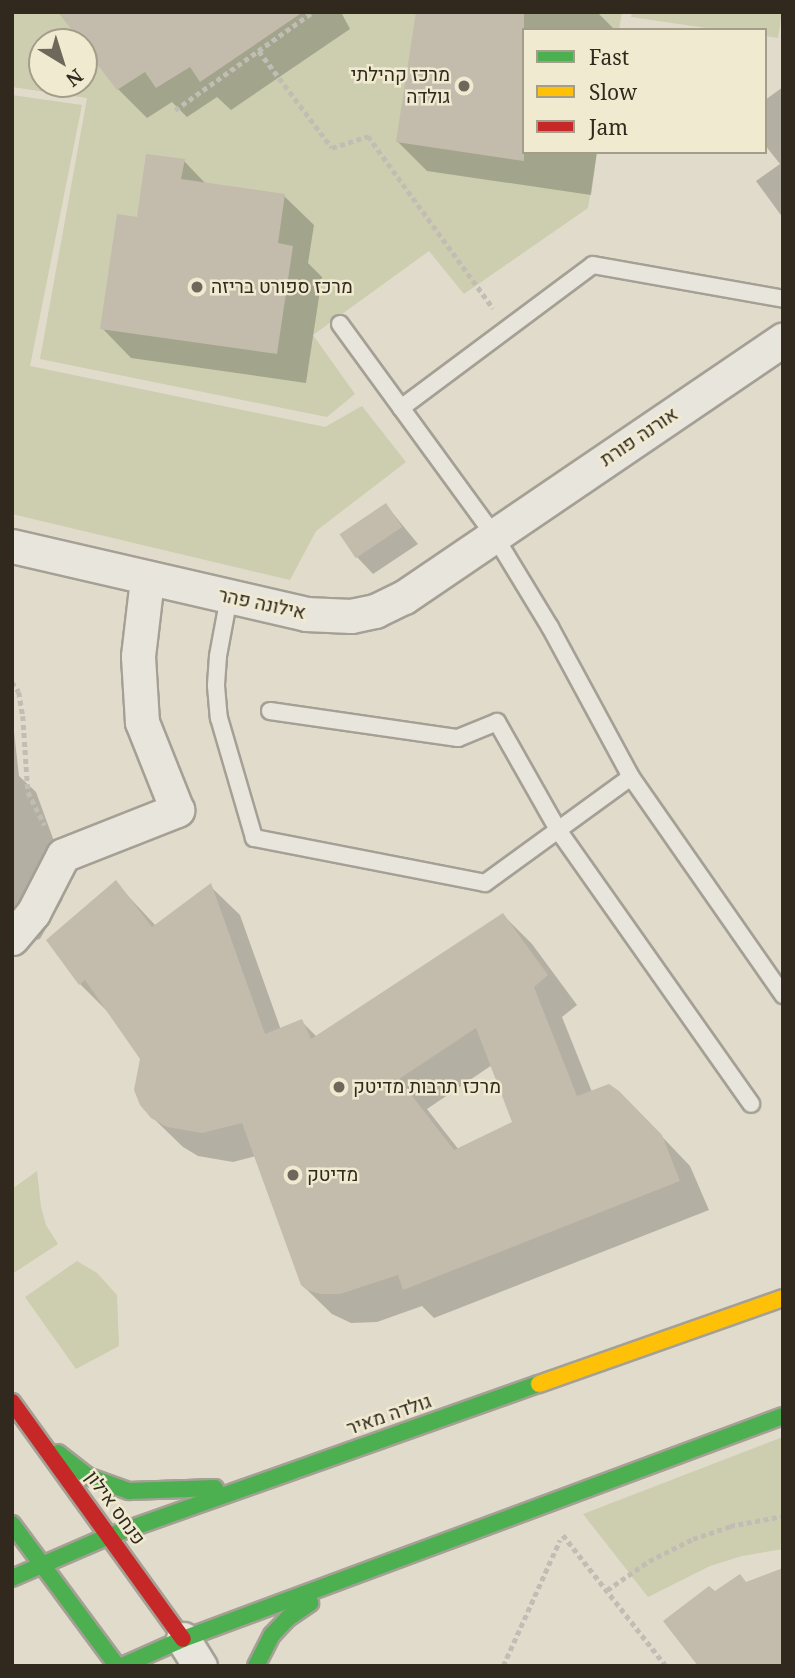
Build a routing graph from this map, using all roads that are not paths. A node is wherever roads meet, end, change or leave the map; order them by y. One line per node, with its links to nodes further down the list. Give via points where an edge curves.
1 (783, 299): 4 (lane, via 593,265)
2 (340, 324): 4 (lane)
3 (783, 339): 5 (street, אורנה פורת)
4 (401, 408): 5 (lane)
5 (494, 535): 8 (street, אילונה פהר, via 404,597 363,615 306,614); 10 (lane)
6 (12, 546): 7 (street, אילונה פהר)
7 (147, 579): 8 (street, אילונה פהר); 12 (street, via 138,656 142,722 177,810 63,855 33,913)
8 (229, 597): 11 (lane, via 218,656 219,718 254,838 485,883)
9 (270, 711): 11 (lane, via 458,738 497,722)
10 (631, 777): 11 (lane); 13 (lane)
11 (558, 830): 14 (lane)
12 (12, 938)
13 (783, 995)
14 (751, 1104)
15 (783, 1298): 19 (main road, גולדה מאיר)
16 (12, 1402): 18 (main road, פנחס אילון)
17 (783, 1416): 23 (main road)
18 (27, 1424): 19 (main road, via 87,1476 129,1491 212,1489); 21 (main road, פנחס אילון)
19 (279, 1476): 21 (main road, גולדה מאיר)
20 (12, 1524): 22 (main road)
21 (109, 1536): 22 (main road, גולדה מאיר); 25 (main road, פנחס אילון)
22 (42, 1566): 24 (main road, גולדה מאיר); 26 (main road)
23 (361, 1575): 25 (main road); 28 (main road, via 288,1618 272,1635)
24 (12, 1578)
25 (191, 1652): 27 (main road)
26 (117, 1666)
27 (122, 1666)
28 (256, 1666)

